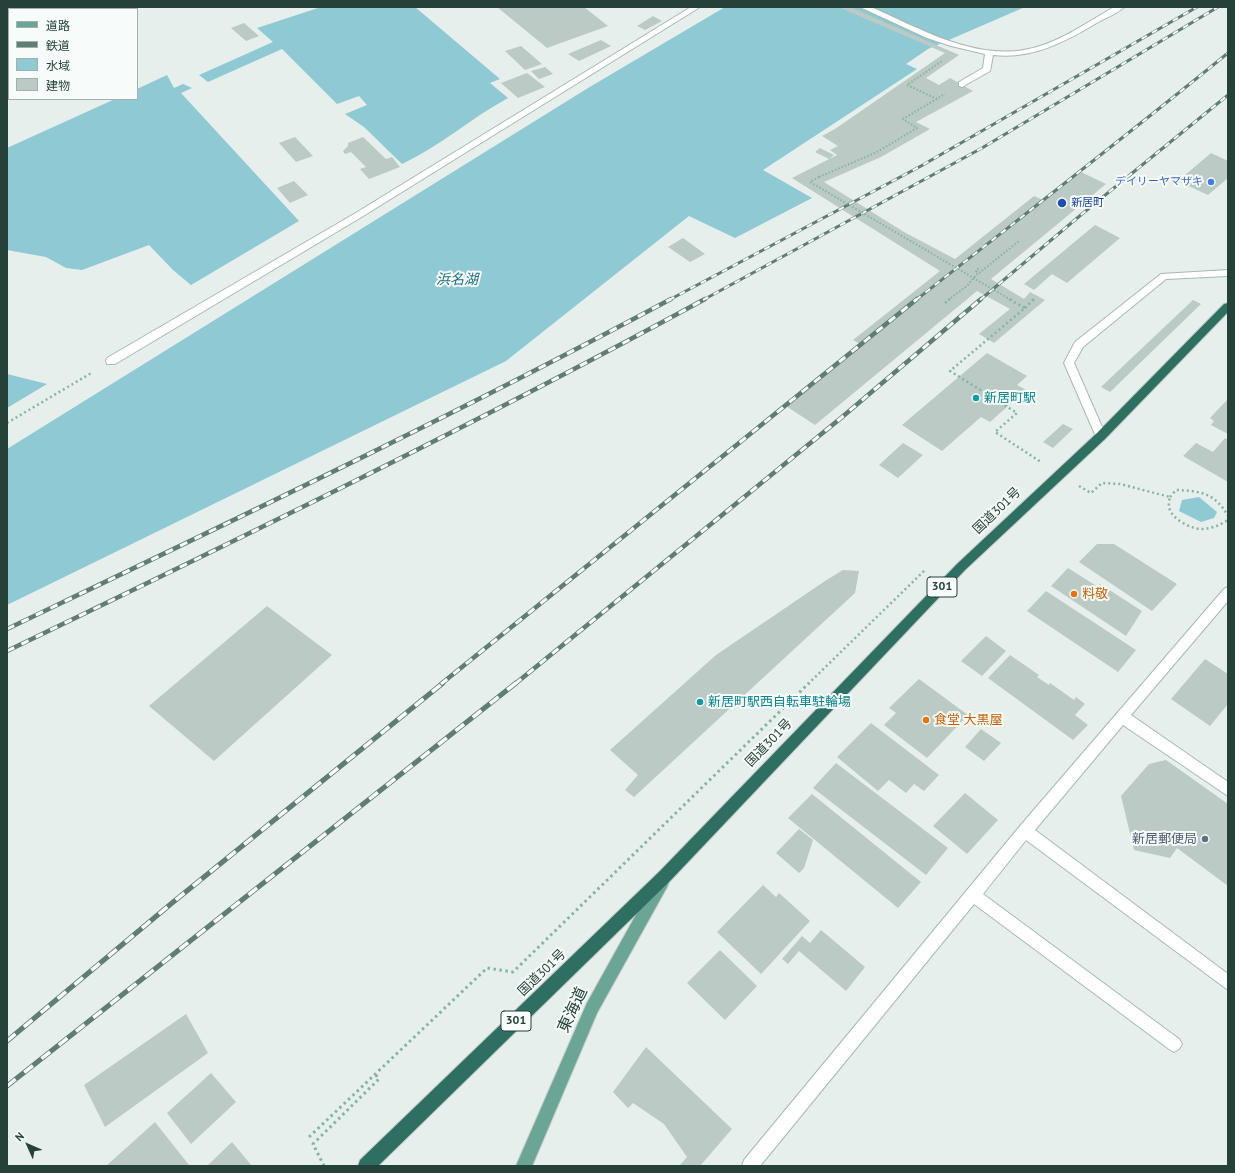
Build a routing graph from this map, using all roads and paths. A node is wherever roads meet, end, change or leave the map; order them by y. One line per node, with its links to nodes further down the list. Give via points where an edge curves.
1 (696, 7): 18 (street, via 364,212)
2 (864, 7): 4 (street, via 945,41)
3 (1120, 7): 4 (street, via 1047,47 1026,53)
4 (989, 54): 6 (street, via 987,69)
5 (946, 58): 7 (path, via 907,85)
6 (962, 84): 7 (path)
7 (937, 99): 12 (path, bridge, via 903,120 917,128 877,152 810,182)
8 (1019, 241): 10 (path)
9 (979, 268): 10 (path, via 976,271)
10 (978, 273): 12 (path)
11 (1228, 273): 20 (street, via 1164,276 1079,346 1069,363)
12 (972, 279): 14 (path, via 967,286); 16 (path, bridge)
13 (1035, 299): 16 (path)
14 (944, 303)
15 (1228, 306): 20 (highway, 国道301号 / 301)
16 (1025, 308): 17 (path)
17 (990, 338)
18 (111, 361): 19 (path)
19 (7, 423)
20 (1101, 436): 30 (highway, 国道301号 / 301, via 961,567)
21 (1042, 462): 22 (path)
22 (1036, 468)
23 (1170, 497): 24 (path, via 1176,490 1207,494 1221,503)
24 (1228, 516)
25 (927, 568): 34 (path, via 513,972 487,968)
26 (1228, 592): 27 (street)
27 (1123, 716): 28 (street); 29 (street)
28 (1226, 784)
29 (1025, 831): 31 (street); 32 (street)
30 (665, 876): 37 (highway, 国道301号 / 301); 38 (main road, 東海道, via 592,1008)
31 (973, 895): 33 (street); 39 (street)
32 (1228, 983)
33 (1174, 1044)
34 (375, 1074): 35 (path); 36 (path, via 379,1079 313,1144)
35 (309, 1137)
36 (324, 1166)
37 (366, 1166)
38 (524, 1166)
39 (750, 1166)

